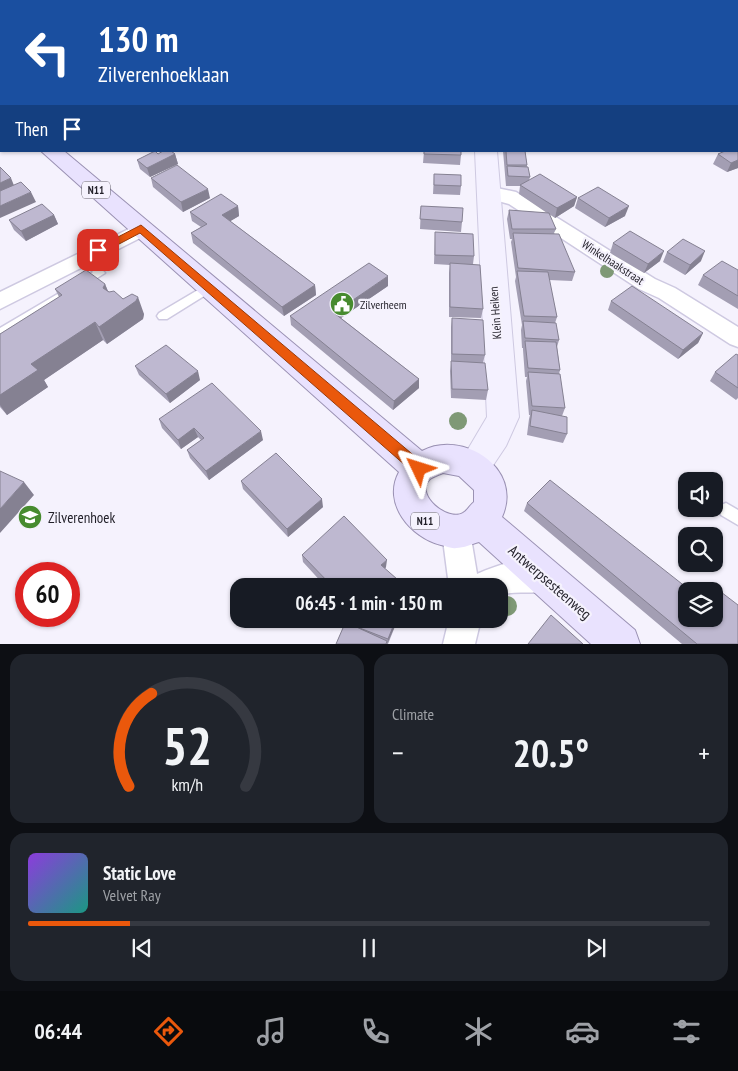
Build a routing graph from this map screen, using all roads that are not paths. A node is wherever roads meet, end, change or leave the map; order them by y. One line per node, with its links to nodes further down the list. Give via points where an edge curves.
1 (52, 152): 4 (main road, N11)
2 (486, 152): 3 (street, Klein Heiken)
3 (487, 192): 10 (street, Winkelhaakstraat, via 516,200); 11 (street, Klein Heiken, via 503,417 495,436)
4 (141, 229): 5 (street); 6 (main road, N11)
5 (85, 257): 7 (street); 9 (lane, via 100,273)
6 (208, 288): 8 (lane); 12 (main road, N11)
7 (0, 301)
8 (163, 316)
9 (0, 333)
10 (738, 338)
11 (474, 466): 12 (main road, via 451,458 439,458); 13 (main road, via 483,475 491,499 488,511)
12 (419, 469): 13 (main road, N11, via 410,487 414,509 431,526 443,530)
13 (468, 526): 14 (street); 16 (main road, Antwerpsesteenweg / N11)
14 (465, 578)
15 (505, 578): 16 (street)
16 (546, 578): 19 (main road, Antwerpsesteenweg / N11)
17 (463, 628): 18 (street)
18 (459, 644)
19 (620, 644)

